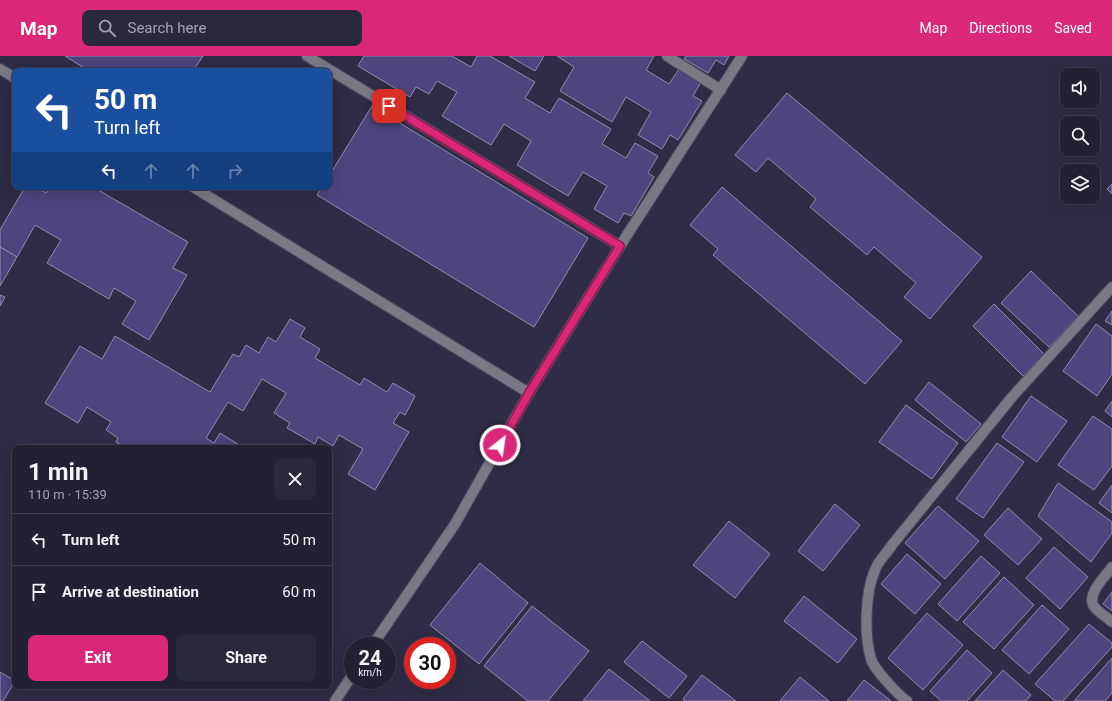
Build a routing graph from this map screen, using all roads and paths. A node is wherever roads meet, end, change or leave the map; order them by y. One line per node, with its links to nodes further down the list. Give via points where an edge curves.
1 (307, 56): 4 (street)
2 (667, 56): 8 (street)
3 (742, 56): 8 (street)
4 (327, 68)
5 (0, 69): 7 (street)
6 (332, 71): 10 (street)
7 (12, 76)
8 (721, 90): 10 (street)
9 (198, 190): 12 (street)
10 (620, 246): 12 (street)
11 (1112, 287): 18 (street, via 1012,397 892,545 875,570 866,616 871,660 898,694)
12 (529, 393): 15 (street, via 455,524)
13 (1112, 567): 14 (street, via 1092,599 1094,606)
14 (1112, 622)
15 (378, 637)
16 (344, 688): 17 (street)
17 (335, 701)
18 (907, 701)

